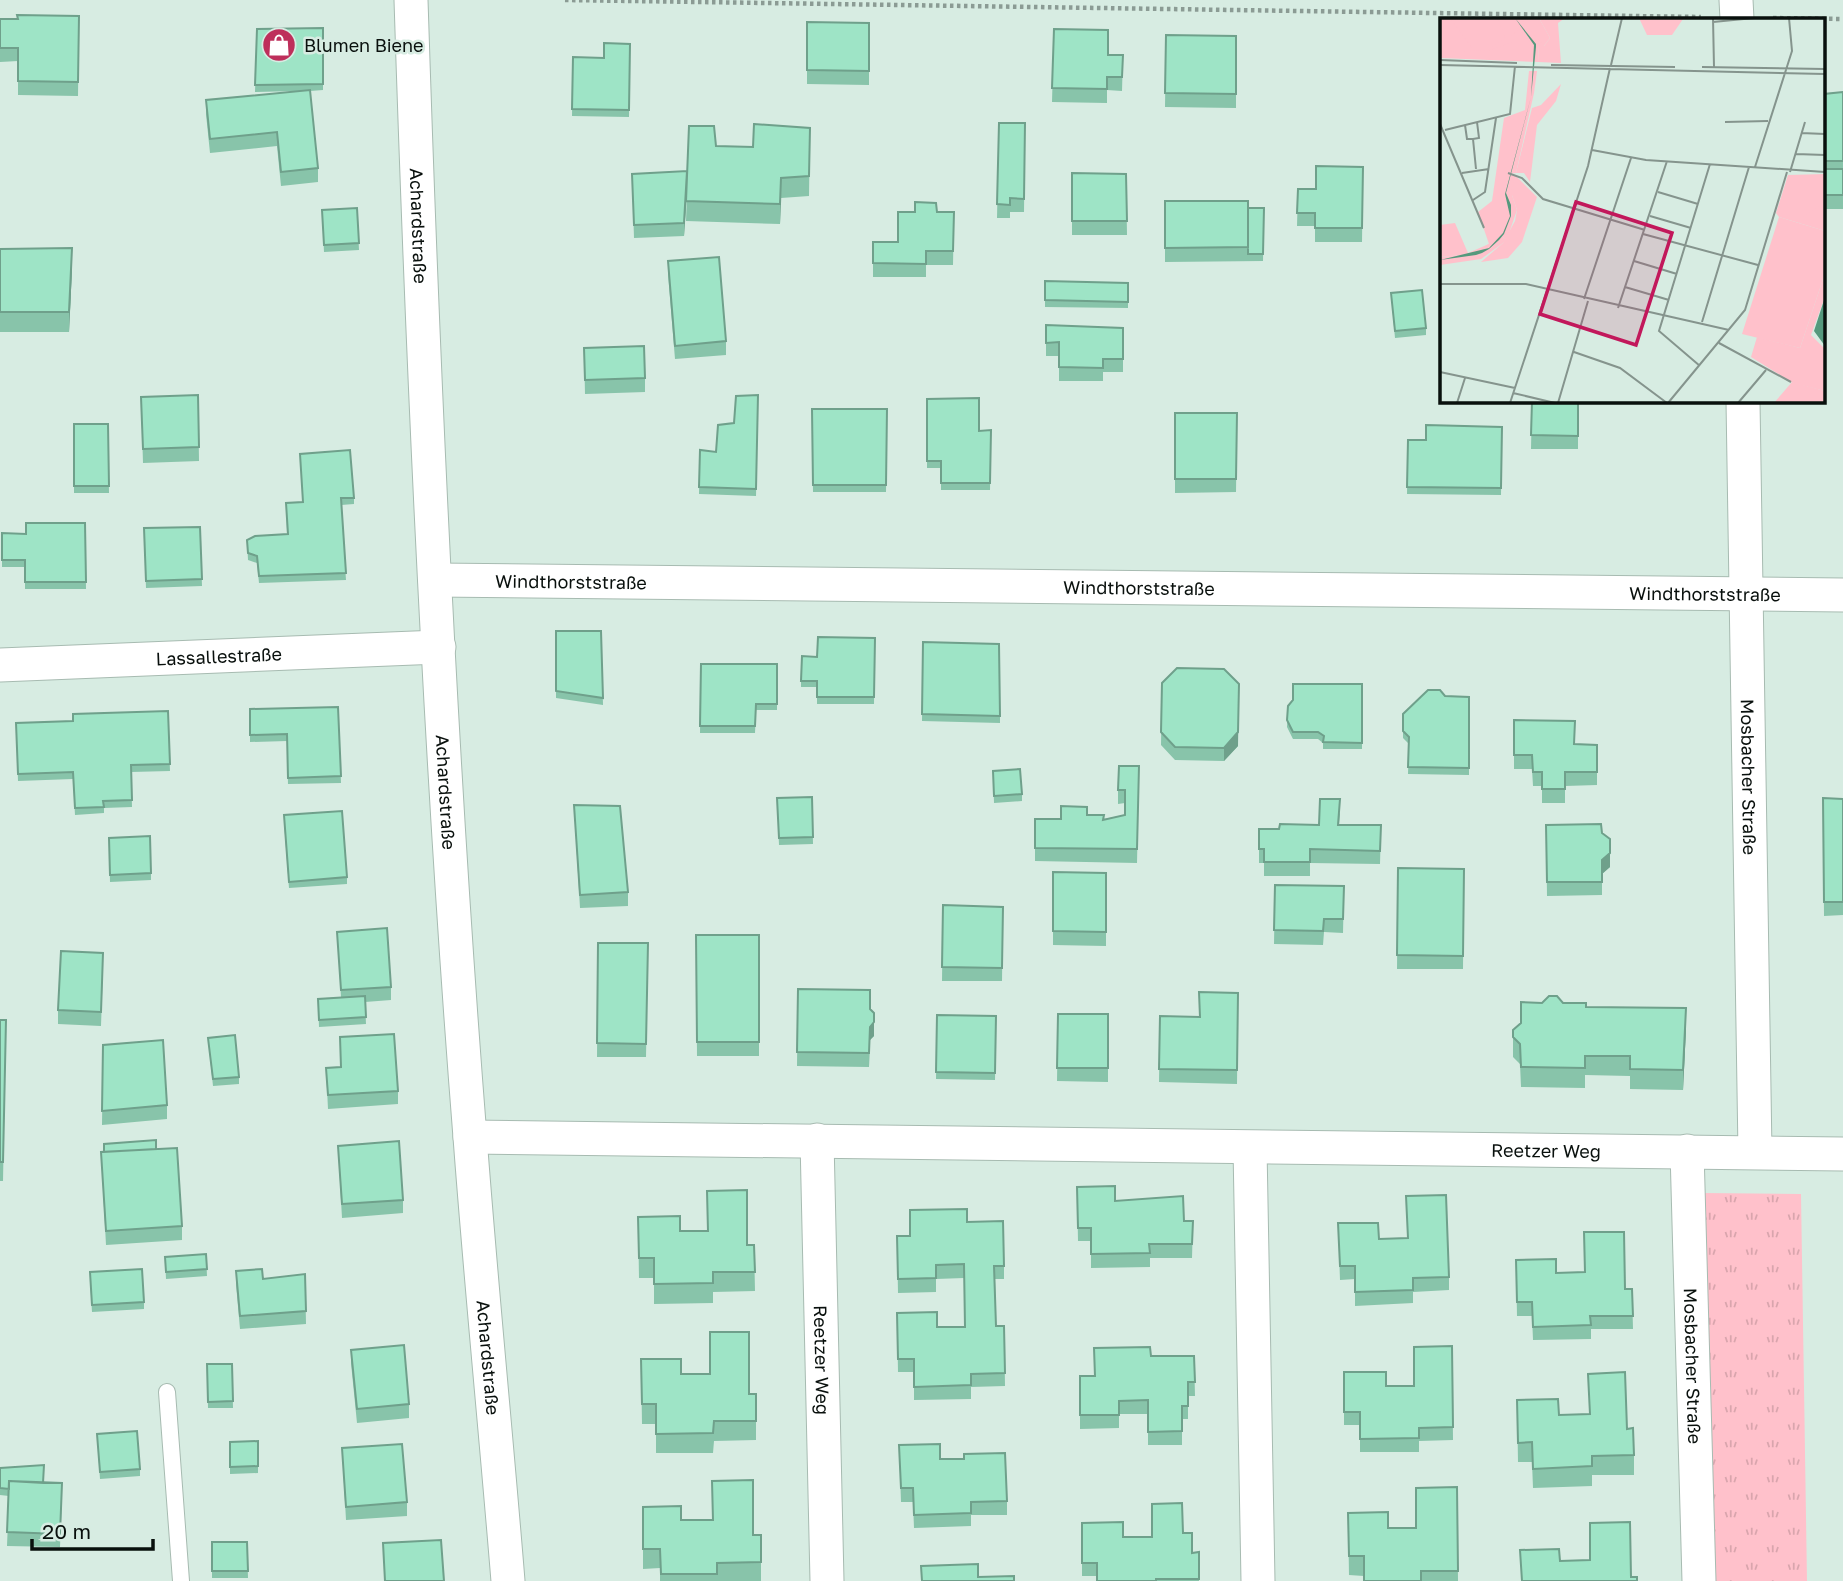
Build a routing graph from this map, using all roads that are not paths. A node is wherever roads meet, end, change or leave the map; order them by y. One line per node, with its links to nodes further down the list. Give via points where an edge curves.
1 (411, 0): 3 (street, Achardstraße)
2 (1743, 402): 4 (street, Mosbacher Straße)
3 (435, 580): 4 (street, Windthorststraße); 6 (street, Achardstraße)
4 (1746, 592): 5 (street, Windthorststraße); 12 (street, Mosbacher Straße)
5 (1843, 595)
6 (439, 647): 7 (street, Lassallestraße); 8 (street, Achardstraße)
7 (0, 665)
8 (470, 1137): 9 (street, Reetzer Weg); 16 (street, Achardstraße)
9 (817, 1140): 10 (street, Reetzer Weg); 17 (street, Reetzer Weg)
10 (1251, 1148): 11 (street, Reetzer Weg); 18 (street)
11 (1687, 1151): 12 (street, Reetzer Weg); 19 (street, Mosbacher Straße)
12 (1755, 1152): 13 (street, Reetzer Weg)
13 (1843, 1154)
14 (167, 1392): 15 (lane)
15 (181, 1581)
16 (509, 1581)
17 (827, 1581)
18 (1258, 1581)
19 (1699, 1581)

